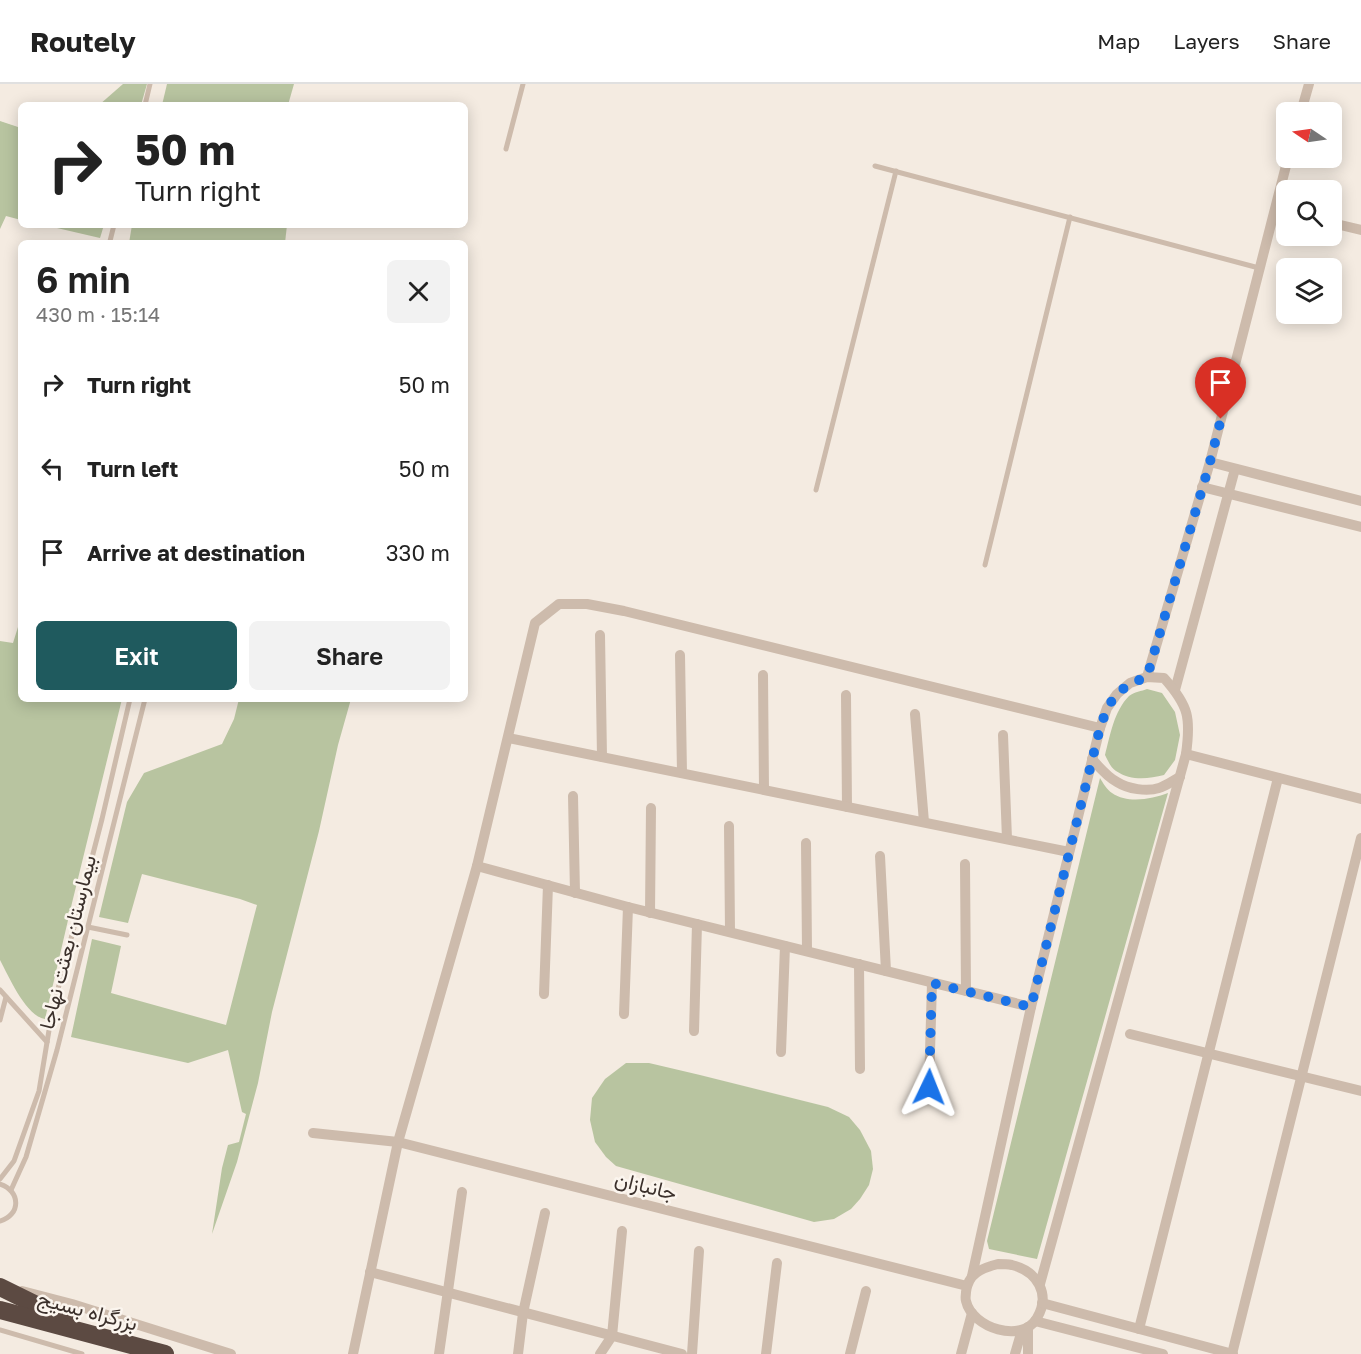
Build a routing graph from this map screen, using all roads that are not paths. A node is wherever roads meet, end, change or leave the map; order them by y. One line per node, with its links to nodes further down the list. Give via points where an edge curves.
1 (150, 84): 4 (lane)
2 (523, 84): 6 (lane)
3 (1309, 84): 5 (street)
4 (146, 102)
5 (1304, 102)
6 (506, 149)
7 (875, 166): 9 (lane)
8 (1285, 168): 13 (street)
9 (896, 171): 10 (lane); 17 (lane)
10 (1070, 218): 13 (lane); 21 (lane)
11 (1342, 225): 12 (street)
12 (1361, 230)
13 (1259, 268): 14 (street)
14 (1210, 462): 15 (street); 16 (street)
15 (1235, 469): 18 (street); 19 (street)
16 (1202, 487): 18 (street); 25 (street)
17 (816, 490)
18 (1228, 494): 20 (street); 26 (street)
19 (1361, 501)
20 (1361, 527)
21 (985, 565)
22 (600, 635): 35 (street)
23 (680, 655): 37 (street)
24 (763, 675): 40 (street)
25 (1147, 677): 26 (street, via 1164,678); 31 (street, via 1130,683 1117,694)
26 (1175, 690): 34 (street, via 1190,727)
27 (846, 695): 43 (street)
28 (129, 702): 76 (lane, بیمارستان بعثت نهاجا)
29 (144, 702): 59 (lane, بیمارستان بعثت نهاجا)
30 (915, 714): 45 (street)
31 (1100, 728): 33 (street, via 624,611 559,604 536,623); 36 (street)
32 (1004, 735): 48 (street)
33 (508, 738): 35 (street); 53 (street)
34 (1186, 754): 38 (street); 39 (street)
35 (602, 757): 37 (street)
36 (1092, 759): 38 (street, via 1116,782 1145,790); 50 (street)
37 (682, 773): 40 (street)
38 (1180, 777): 96 (street)
39 (1278, 778): 42 (street); 78 (street)
40 (764, 790): 43 (street)
41 (573, 796): 55 (street)
42 (1361, 799)
43 (848, 807): 45 (street)
44 (651, 808): 57 (street)
45 (924, 822): 48 (street)
46 (729, 826): 60 (street)
47 (1361, 838): 80 (street)
48 (1007, 839): 50 (street)
49 (806, 843): 63 (street)
50 (1069, 852): 71 (street)
51 (880, 856): 65 (street)
52 (965, 864): 68 (street)
53 (477, 866): 54 (street); 84 (street)
54 (548, 885): 55 (street); 69 (street)
55 (575, 892): 56 (street)
56 (628, 907): 57 (street); 72 (street)
57 (650, 913): 58 (street)
58 (697, 924): 60 (street); 74 (street)
59 (88, 927): 61 (lane); 87 (lane, بیمارستان بعثت نهاجا, via 51,1072 26,1157)
60 (730, 932): 62 (street)
61 (127, 935)
62 (785, 946): 63 (street); 77 (street)
63 (807, 951): 64 (street)
64 (858, 964): 65 (street); 79 (street)
65 (886, 971): 66 (street)
66 (932, 983): 68 (street); 81 (street)
67 (0, 990): 70 (lane)
68 (966, 991): 71 (street)
69 (544, 994)
70 (6, 997): 73 (lane); 76 (lane)
71 (1031, 1007): 95 (street)
72 (624, 1014)
73 (0, 1020)
74 (694, 1030)
75 (1130, 1034): 78 (street)
76 (47, 1042): 85 (lane, بیمارستان بعثت نهاجا, via 39,1090 14,1161)
77 (781, 1052)
78 (1209, 1053): 80 (street); 105 (street)
79 (860, 1069)
80 (1301, 1077): 82 (street); 124 (street)
81 (929, 1087)
82 (1361, 1092)
83 (313, 1133): 84 (street, جانبازان)
84 (398, 1142): 94 (street); 95 (street, جانبازان)
85 (0, 1179)
86 (0, 1184): 87 (lane)
87 (11, 1190): 90 (lane, via 16,1206 10,1217)
88 (462, 1192): 99 (street)
89 (545, 1213): 102 (street)
90 (0, 1221)
91 (622, 1231): 108 (street)
92 (699, 1251): 117 (street)
93 (777, 1263): 118 (street)
94 (370, 1272): 99 (street); 112 (street)
95 (969, 1281): 96 (street, via 982,1268 998,1264 1011,1265 1032,1275); 103 (street, via 966,1302)
96 (1040, 1284): 100 (street)
97 (0, 1287): 107 (highway); 111 (street, via 72,1304)
98 (866, 1291): 119 (street)
99 (448, 1293): 102 (street); 113 (street)
100 (1042, 1303): 104 (street); 105 (street)
101 (0, 1310): 107 (highway, بزرگراه بسیج)
102 (523, 1312): 108 (street); 114 (street)
103 (972, 1313): 104 (street, via 994,1328 1008,1331); 120 (street)
104 (1029, 1326): 121 (street); 122 (street); 123 (street)
105 (1139, 1329): 124 (street)
106 (0, 1330): 109 (lane)
107 (95, 1335): 110 (highway, بزرگراه بسیج)
108 (612, 1336): 115 (street); 116 (street)
109 (82, 1354)
110 (165, 1354)
111 (231, 1354)
112 (353, 1354)
113 (439, 1354)
114 (518, 1354)
115 (600, 1354)
116 (682, 1354)
117 (692, 1354)
118 (766, 1354)
119 (849, 1354)
120 (961, 1354)
121 (1016, 1354)
122 (1028, 1354)
123 (1163, 1354)
124 (1232, 1354)

